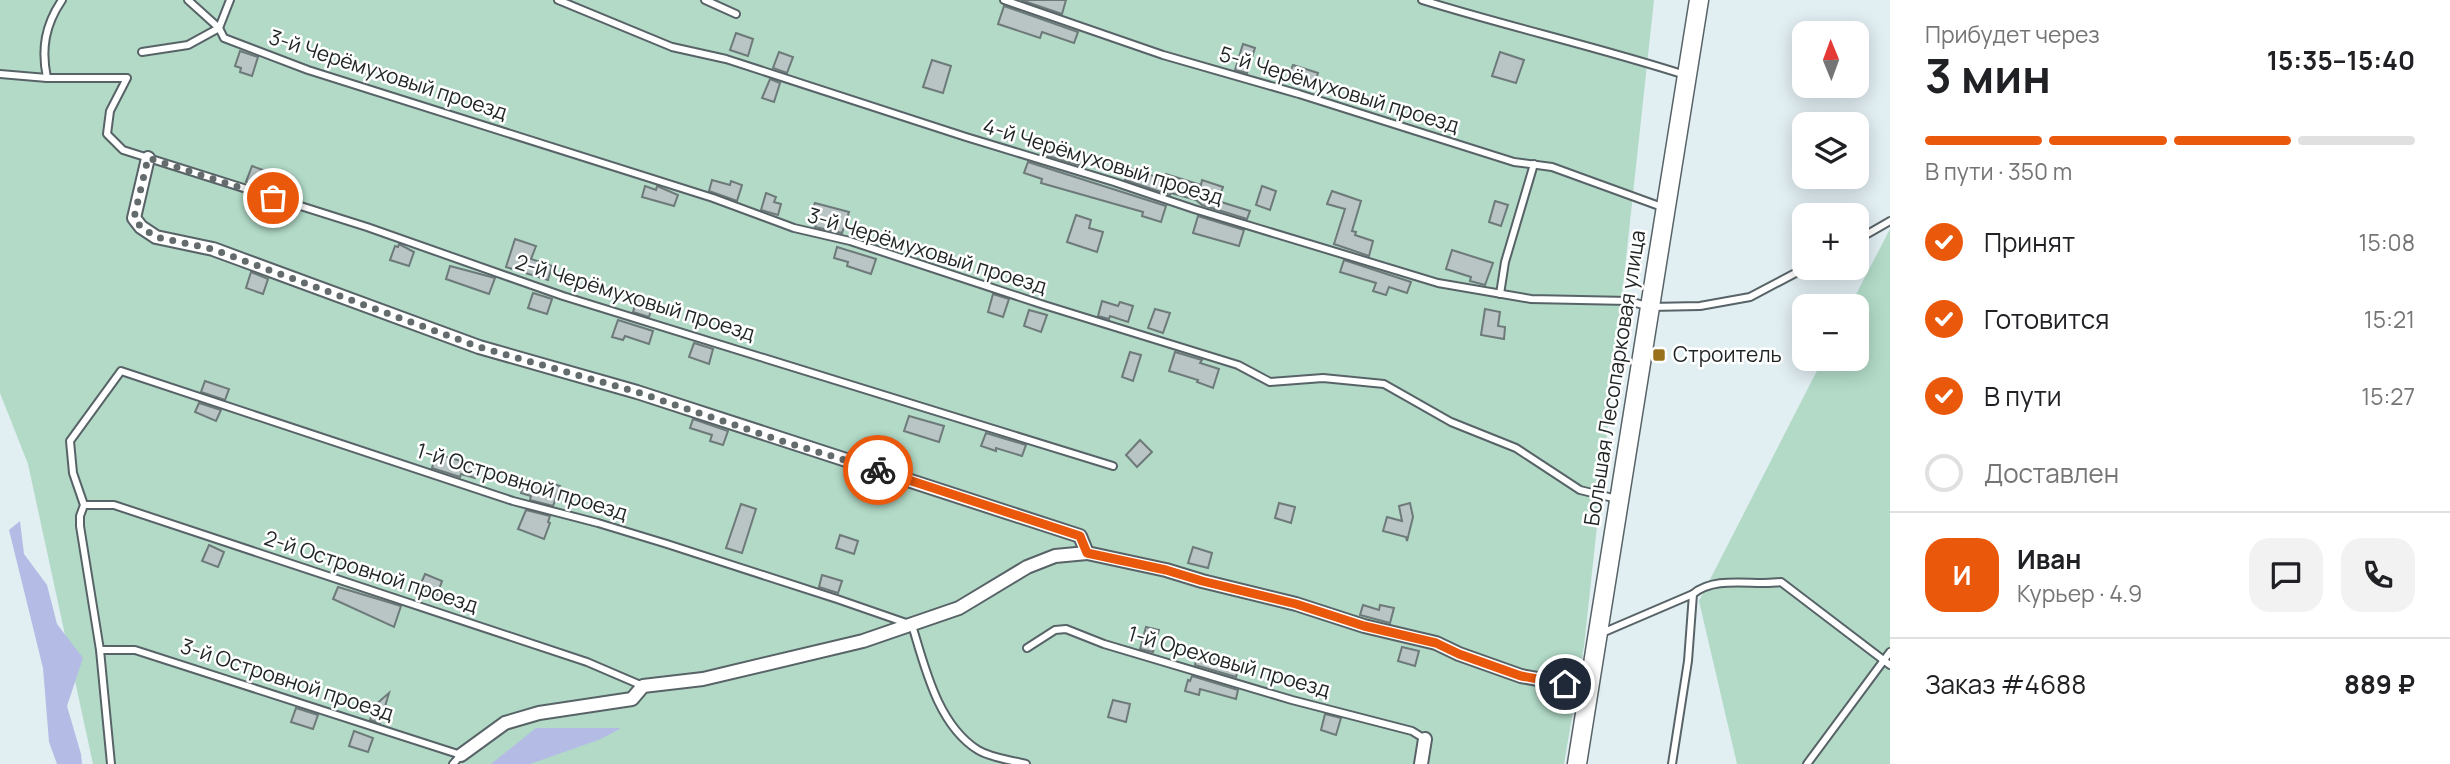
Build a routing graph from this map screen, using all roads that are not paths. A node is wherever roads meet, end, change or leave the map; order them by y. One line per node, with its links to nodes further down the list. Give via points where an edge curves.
1 (62, 0): 14 (lane, via 47,26 43,58)
2 (188, 0): 10 (lane, 3-й Черёмуховый проезд)
3 (230, 0): 10 (lane)
4 (558, 0): 21 (lane, 4-й Черёмуховый проезд, via 672,47 739,63 1438,282)
5 (705, 0): 9 (lane)
6 (1004, 0): 16 (lane, 5-й Черёмуховый проезд, via 1163,55 1514,162)
7 (1422, 0): 13 (lane)
8 (1699, 0): 13 (main road, Большая Лесопарковая улица)
9 (736, 14)
10 (219, 28): 11 (lane, via 188,45); 24 (lane, 3-й Черёмуховый проезд, via 224,38 308,70 794,228 850,241 1238,365 1270,382 1323,378 1384,384 1451,422 1516,448 1580,489)
11 (142, 52)
12 (0, 74): 14 (lane)
13 (1687, 75): 17 (main road, Большая Лесопарковая улица)
14 (47, 78): 15 (lane, 2-й Черёмуховый проезд, via 127,78 110,111 107,134 123,150)
15 (148, 158): 23 (lane, 2-й Черёмуховый проезд, via 590,304); 26 (street, via 134,218 156,237 212,249 479,347 637,392 1007,511 1080,536)
16 (1534, 164): 17 (lane, 5-й Черёмуховый проезд); 21 (lane)
17 (1665, 208): 22 (main road, Большая Лесопарковая улица)
18 (1890, 221): 19 (lane)
19 (1869, 233)
20 (1792, 275): 22 (lane, 4-й Черёмуховый проезд, via 1750,298)
21 (1500, 294): 22 (lane, 4-й Черёмуховый проезд, via 1629,301)
22 (1650, 307): 24 (main road, Большая Лесопарковая улица)
23 (1113, 466)
24 (1619, 499): 29 (main road, Большая Лесопарковая улица)
25 (84, 505): 28 (lane, 1-й Островной проезд, via 73,472 70,441 121,370 513,501 667,544); 31 (lane, via 80,526); 34 (lane, 2-й Островной проезд, via 114,505 587,662)
26 (1087, 553): 28 (street, via 1036,563 959,608); 35 (street, via 1436,643 1521,676)
27 (1693, 594): 29 (lane); 33 (lane, via 1720,583 1781,582); 42 (lane)
28 (912, 625): 34 (street, via 784,662); 39 (lane, via 945,715 962,738 980,752)
29 (1597, 635): 35 (main road, Большая Лесопарковая улица)
30 (1027, 648): 36 (lane, 1-й Ореховый проезд, via 1055,630 1066,629 1292,700 1412,731)
31 (100, 650): 37 (lane, 3-й Островной проезд, via 135,650); 38 (lane)
32 (1890, 652): 33 (lane)
33 (1887, 663): 43 (lane)
34 (643, 686): 37 (street, via 632,699 505,723)
35 (1589, 688): 41 (main road, Большая Лесопарковая улица)
36 (1425, 739): 40 (street)
37 (457, 760)
38 (111, 764)
39 (1026, 764)
40 (1421, 764)
41 (1577, 764)
42 (1672, 764)
43 (1807, 764)

